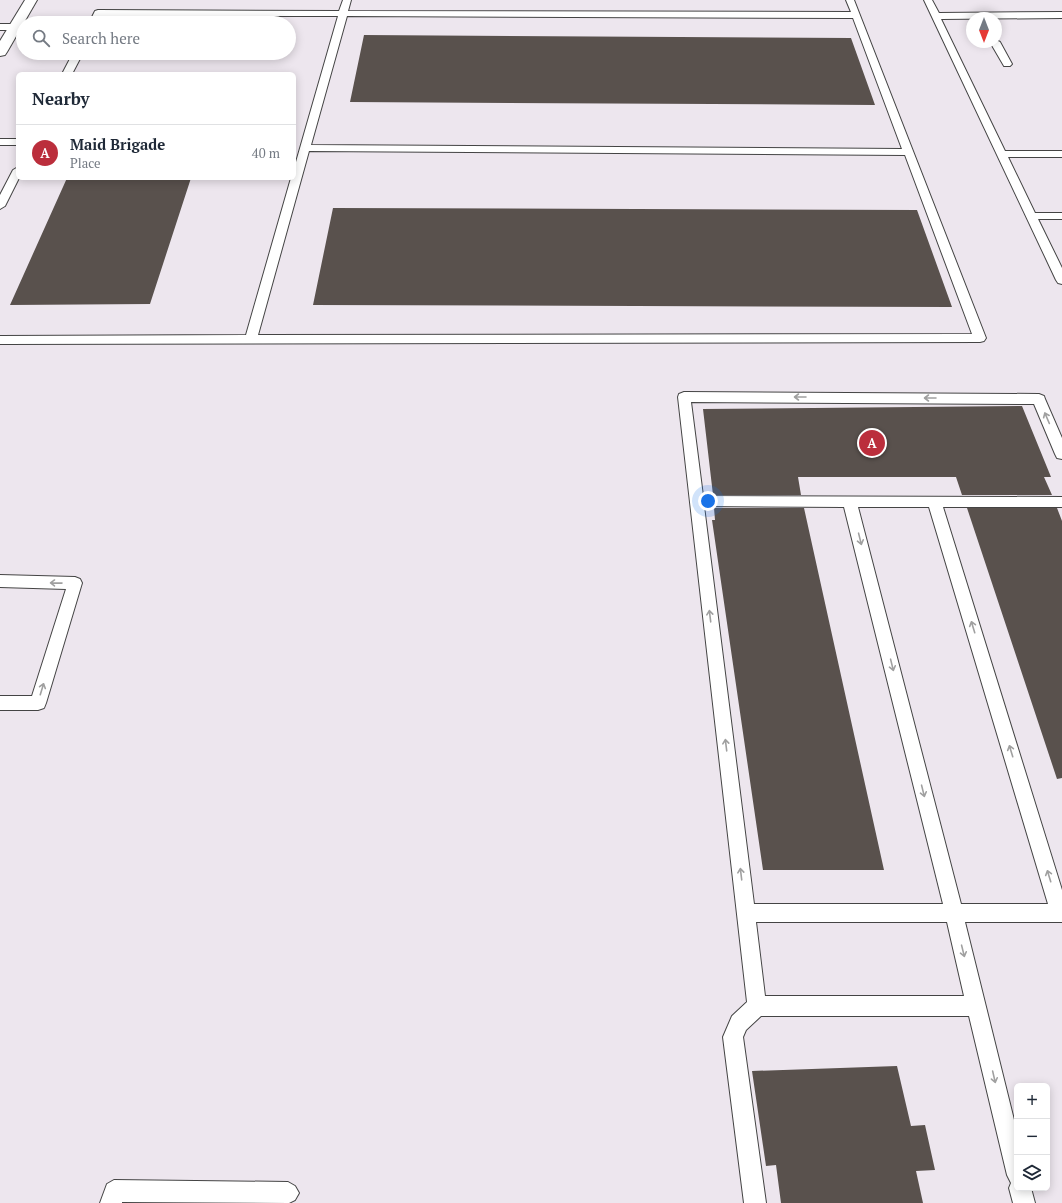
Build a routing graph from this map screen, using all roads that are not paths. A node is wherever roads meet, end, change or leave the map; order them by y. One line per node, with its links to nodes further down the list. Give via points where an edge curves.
1 (31, 0): 8 (street)
2 (347, 0): 5 (lane)
3 (850, 0): 6 (lane)
4 (928, 0): 10 (lane)
5 (343, 14): 6 (lane, via 604,11); 9 (lane, via 98,13); 22 (lane)
6 (856, 15): 23 (lane)
7 (1062, 15): 11 (lane)
8 (22, 16)
9 (96, 16)
10 (936, 16): 12 (lane); 24 (lane)
11 (1002, 16)
12 (966, 17)
13 (0, 27): 14 (lane)
14 (15, 27): 16 (street)
15 (998, 48): 18 (lane)
16 (0, 52)
17 (74, 60): 19 (lane)
18 (1007, 64)
19 (68, 72)
20 (0, 142): 21 (lane)
21 (16, 142)
22 (305, 148): 23 (lane); 28 (lane)
23 (909, 152): 33 (lane, via 980,338)
24 (1002, 154): 25 (lane); 30 (lane)
25 (1062, 154)
26 (16, 174): 29 (lane)
27 (296, 180): 33 (lane)
28 (296, 180)
29 (0, 206)
30 (1031, 216): 31 (lane); 32 (lane)
31 (1062, 216)
32 (1062, 280)
33 (251, 339): 34 (lane)
34 (0, 340)
35 (1062, 454): 36 (lane, one-way to 36, via 1039,399 684,397)
36 (697, 501): 37 (lane); 42 (lane, one-way to 36)
37 (850, 501): 38 (lane); 43 (lane, one-way to 43)
38 (934, 502): 39 (lane); 44 (lane, one-way to 38)
39 (1062, 502)
40 (0, 581): 41 (lane, one-way to 40, via 38,703 75,583)
41 (0, 703)
42 (746, 913): 43 (lane); 45 (lane)
43 (954, 913): 44 (lane); 46 (lane, one-way to 46)
44 (1061, 913)
45 (757, 1006): 46 (lane); 52 (lane, via 739,1023 733,1037)
46 (977, 1006): 47 (lane, one-way to 47)
47 (1014, 1162)
48 (1021, 1191): 53 (lane)
49 (288, 1193): 50 (lane)
50 (206, 1198): 51 (lane, via 114,1191)
51 (111, 1203)
52 (755, 1203)
53 (1024, 1203)

